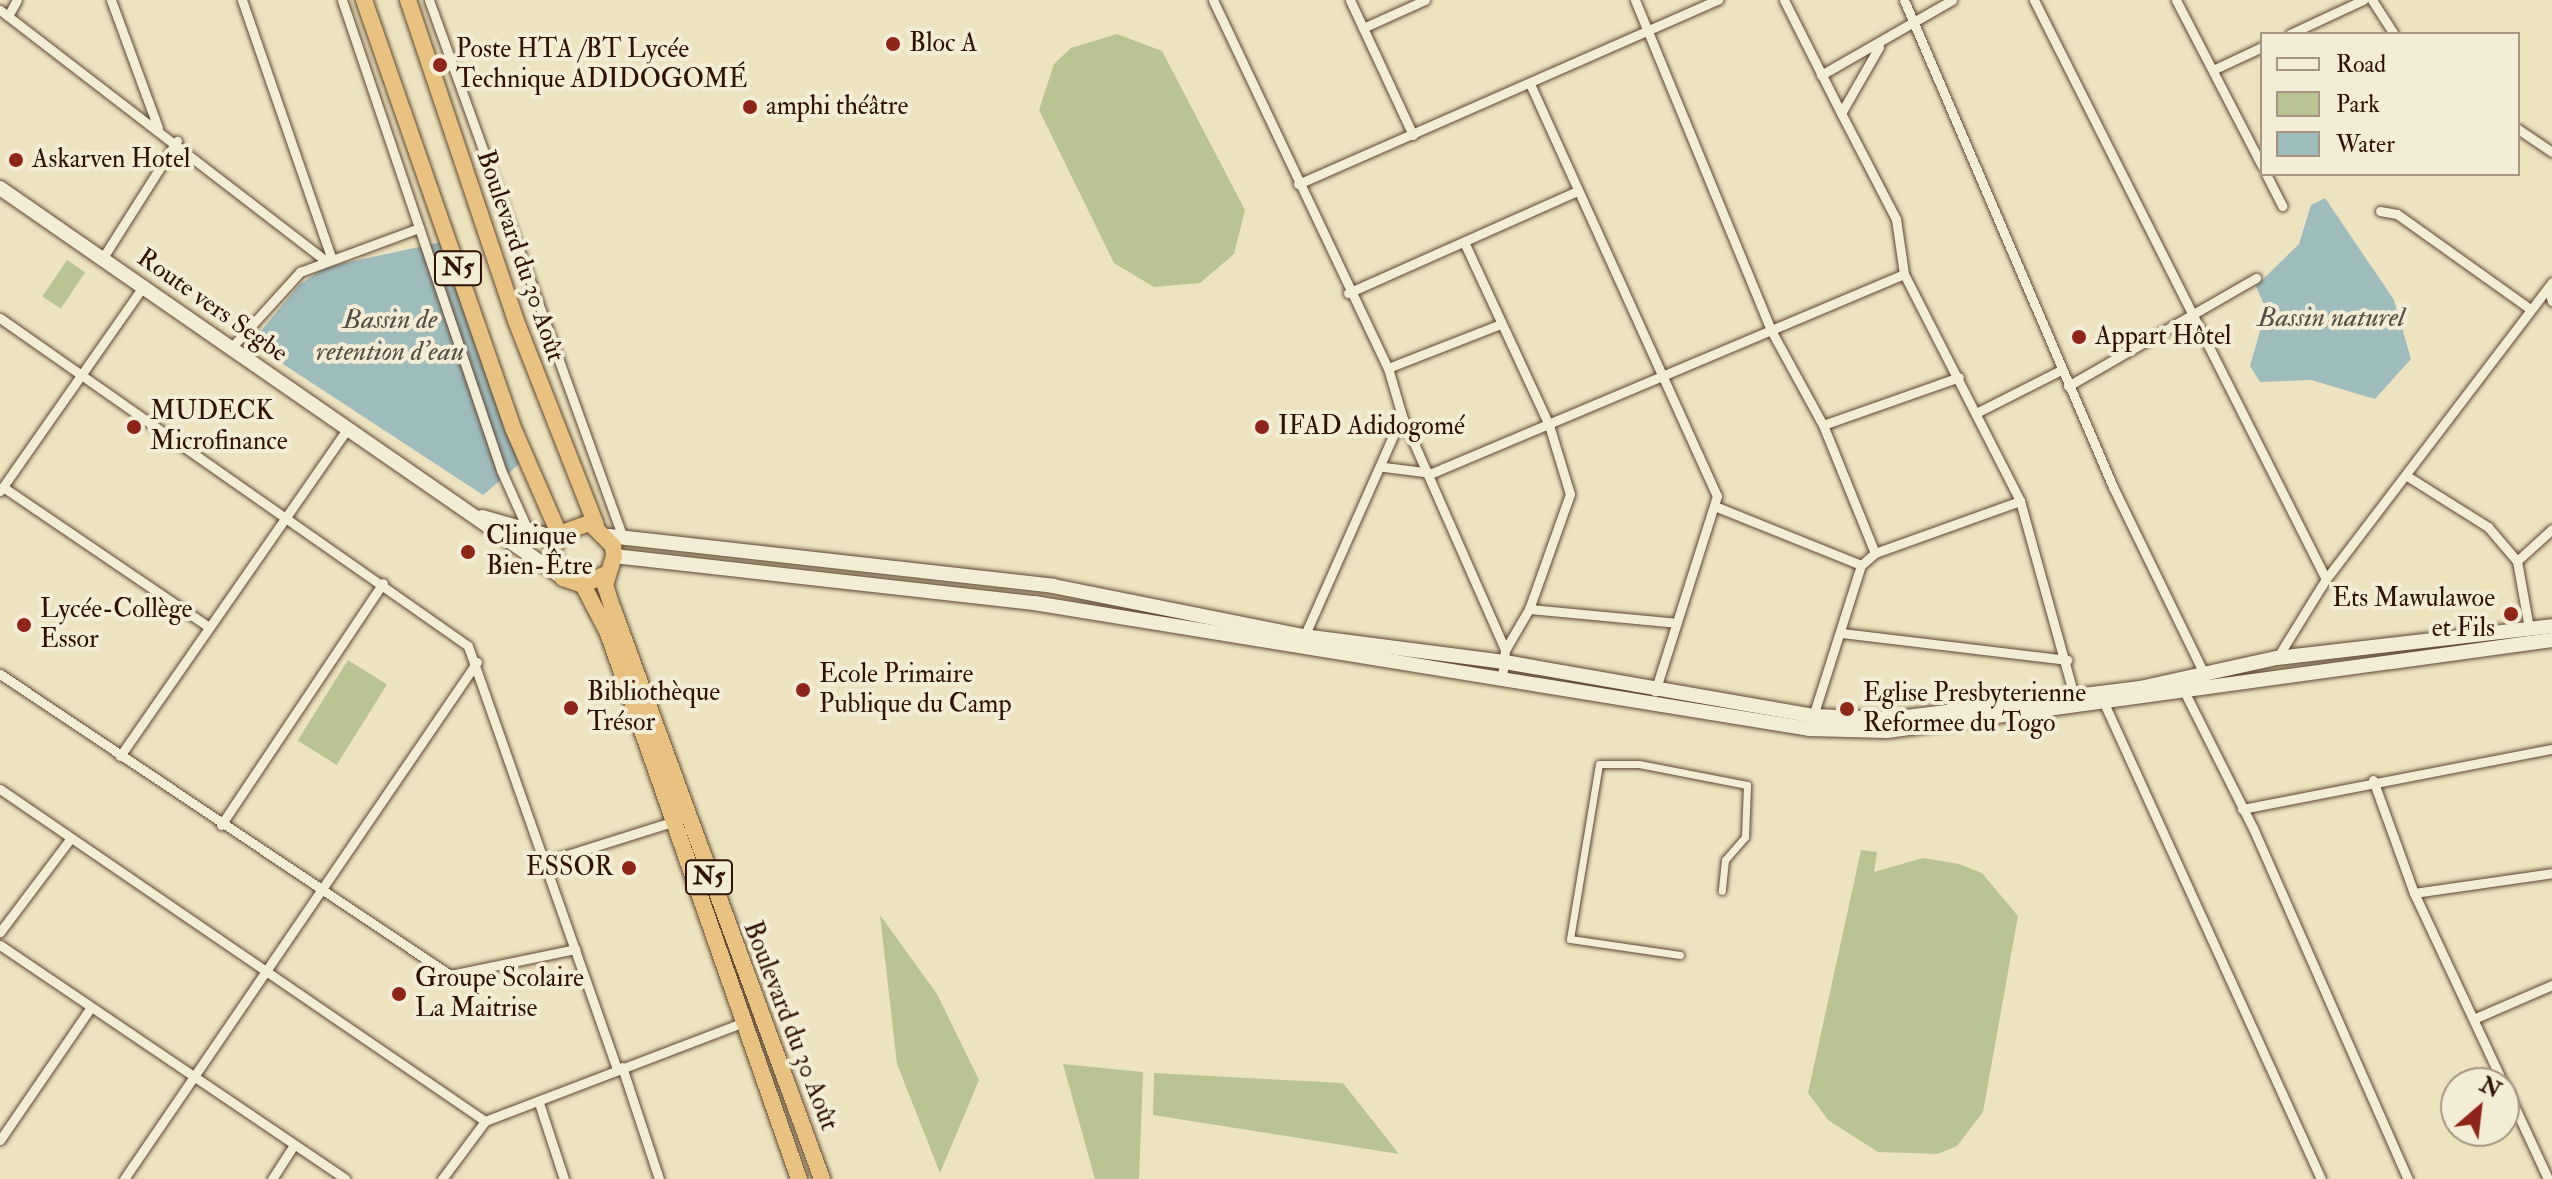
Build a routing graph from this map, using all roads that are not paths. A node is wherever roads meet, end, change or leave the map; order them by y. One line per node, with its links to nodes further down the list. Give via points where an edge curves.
1 (17, 0): 20 (street)
2 (111, 0): 32 (street)
3 (242, 0): 46 (street)
4 (342, 0): 44 (street)
5 (364, 0): 82 (highway, N5, via 513,428)
6 (408, 0): 81 (highway, Boulevard du 30 Août / N5, via 516,321)
7 (429, 0): 81 (street)
8 (1213, 0): 39 (street)
9 (1350, 0): 22 (street)
10 (1425, 0): 22 (street)
11 (1635, 0): 23 (street)
12 (1718, 0): 23 (street)
13 (1784, 0): 29 (street)
14 (1904, 0): 21 (street)
15 (1952, 0): 21 (street)
16 (2034, 0): 55 (street)
17 (2176, 0): 28 (street)
18 (2363, 0): 24 (street)
19 (2372, 0): 25 (street)
20 (4, 13): 32 (street)
21 (1914, 19): 26 (street); 61 (street)
22 (1363, 28): 34 (street)
23 (1650, 30): 30 (street); 58 (street)
24 (2294, 32)
25 (2393, 32)
26 (1879, 47): 29 (street); 31 (street)
27 (2260, 48): 28 (street)
28 (2217, 68): 36 (street)
29 (1821, 75): 31 (street)
30 (1531, 86): 34 (street); 41 (street)
31 (1841, 113): 48 (street, via 1896,219)
32 (158, 128): 35 (street)
33 (2520, 130): 37 (street)
34 (1413, 135): 39 (street)
35 (177, 141): 46 (street); 47 (street)
36 (2258, 146)
37 (2552, 152)
38 (2267, 176): 42 (street)
39 (1298, 184): 52 (street)
40 (0, 188): 47 (main road, Route vers Segbe)
41 (1575, 192): 45 (street); 62 (street)
42 (2282, 206)
43 (2380, 211): 54 (street, via 2397,214)
44 (419, 228): 46 (street); 79 (street)
45 (1464, 242): 52 (street); 57 (street)
46 (327, 258): 59 (street, via 278,290)
47 (102, 259): 51 (main road, Route vers Segbe)
48 (1904, 274): 58 (street); 64 (street)
49 (2256, 278): 55 (street)
50 (2550, 285): 53 (street); 54 (street)
51 (143, 287): 59 (main road, Route vers Segbe); 63 (street)
52 (1348, 293): 60 (street)
53 (2552, 301)
54 (2530, 309): 73 (street)
55 (2197, 313): 65 (street); 89 (street)
56 (0, 318): 63 (street)
57 (1501, 324): 60 (street); 68 (street)
58 (1772, 332): 62 (street); 69 (street)
59 (231, 348): 70 (main road, Route vers Segbe)
60 (1388, 368): 67 (street)
61 (2061, 370): 65 (street); 66 (street)
62 (1665, 373): 68 (street); 76 (street)
63 (82, 374): 74 (street); 77 (street)
64 (1959, 377): 66 (street); 69 (street)
65 (2068, 386): 107 (street)
66 (1978, 412): 75 (street)
67 (1402, 416): 71 (street); 72 (street)
68 (1549, 425): 72 (street); 92 (street, via 1571,503)
69 (1823, 425): 83 (street)
70 (348, 428): 77 (street); 78 (main road, Route vers Segbe)
71 (1384, 467): 72 (street); 98 (street)
72 (1432, 473): 101 (street)
73 (2407, 476): 85 (street, via 2488,527); 89 (street)
74 (1, 489): 95 (street)
75 (2020, 501): 83 (street); 103 (street)
76 (1717, 507): 86 (street); 93 (street)
77 (291, 516): 90 (street); 95 (street)
78 (478, 516): 79 (main road, Route vers Segbe); 88 (main road, Route vers Segbe)
79 (527, 528): 82 (main road, Route vers Segbe)
80 (2552, 529): 85 (street)
81 (609, 533): 82 (highway, via 576,523); 84 (highway, N5); 98 (main road, via 1053,586)
82 (557, 536): 88 (highway, N5, via 553,562)
83 (1875, 553): 86 (street)
84 (614, 556): 87 (highway, N5); 100 (main road, via 1034,603)
85 (2517, 561): 96 (street)
86 (1861, 565): 97 (street)
87 (608, 573): 91 (highway); 151 (highway, Boulevard du 30 Août / N5, via 613,609)
88 (563, 578): 91 (highway)
89 (2326, 579): 102 (street)
90 (383, 583): 104 (street, via 468,646); 119 (street)
91 (583, 585): 118 (highway, Boulevard du 30 Août / N5, via 608,633)
92 (1529, 609): 93 (street); 101 (street)
93 (1676, 623): 109 (street)
94 (2552, 626): 96 (main road)
95 (209, 627): 114 (street)
96 (2529, 628): 102 (main road)
97 (1842, 633): 103 (street); 112 (street)
98 (1304, 636): 100 (street); 101 (main road)
99 (2552, 640): 107 (main road)
100 (1301, 651): 106 (main road)
101 (1505, 656): 106 (street); 109 (main road)
102 (2277, 658): 107 (main road)
103 (2067, 660): 110 (street)
104 (477, 662): 121 (street); 125 (street)
105 (0, 674): 114 (street)
106 (1502, 679): 111 (main road, via 1809,729 1887,731)
107 (2206, 679): 108 (main road); 110 (main road)
108 (2183, 689): 111 (main road); 117 (street)
109 (1655, 691): 112 (main road)
110 (2074, 696): 112 (main road, via 1890,719)
111 (2104, 703): 152 (street)
112 (1813, 716)
113 (2552, 749): 115 (street)
114 (120, 756): 119 (street)
115 (2373, 780): 117 (street); 124 (street)
116 (0, 789): 120 (street)
117 (2242, 809): 153 (street)
118 (672, 822): 121 (street); 134 (highway, Boulevard du 30 Août / N5)
119 (221, 825): 125 (street)
120 (70, 839): 126 (street); 130 (street)
121 (545, 862): 128 (street)
122 (2552, 873): 124 (street)
123 (1722, 891): 129 (street, via 1725,860 1745,837 1747,785 1639,764 1599,764 1570,939)
124 (2414, 893): 133 (street)
125 (322, 894): 128 (street, via 458,977); 130 (street)
126 (0, 932)
127 (0, 945): 132 (street)
128 (575, 949): 136 (street)
129 (1680, 955)
130 (268, 974): 137 (street); 140 (street)
131 (2552, 985): 133 (street)
132 (91, 1007): 137 (street); 141 (street)
133 (2478, 1017): 135 (street)
134 (742, 1023): 136 (street); 150 (highway, Boulevard du 30 Août / N5)
135 (2497, 1067)
136 (619, 1068): 138 (street); 149 (street)
137 (195, 1078): 142 (street); 144 (street)
138 (539, 1103): 140 (street); 148 (street)
139 (2520, 1118): 143 (street)
140 (485, 1121): 147 (street)
141 (0, 1140)
142 (294, 1145): 145 (street); 146 (street)
143 (2548, 1177)
144 (124, 1179)
145 (272, 1179)
146 (345, 1179)
147 (442, 1179)
148 (564, 1179)
149 (659, 1179)
150 (799, 1179)
151 (822, 1179)
152 (2321, 1179)
153 (2408, 1179)

